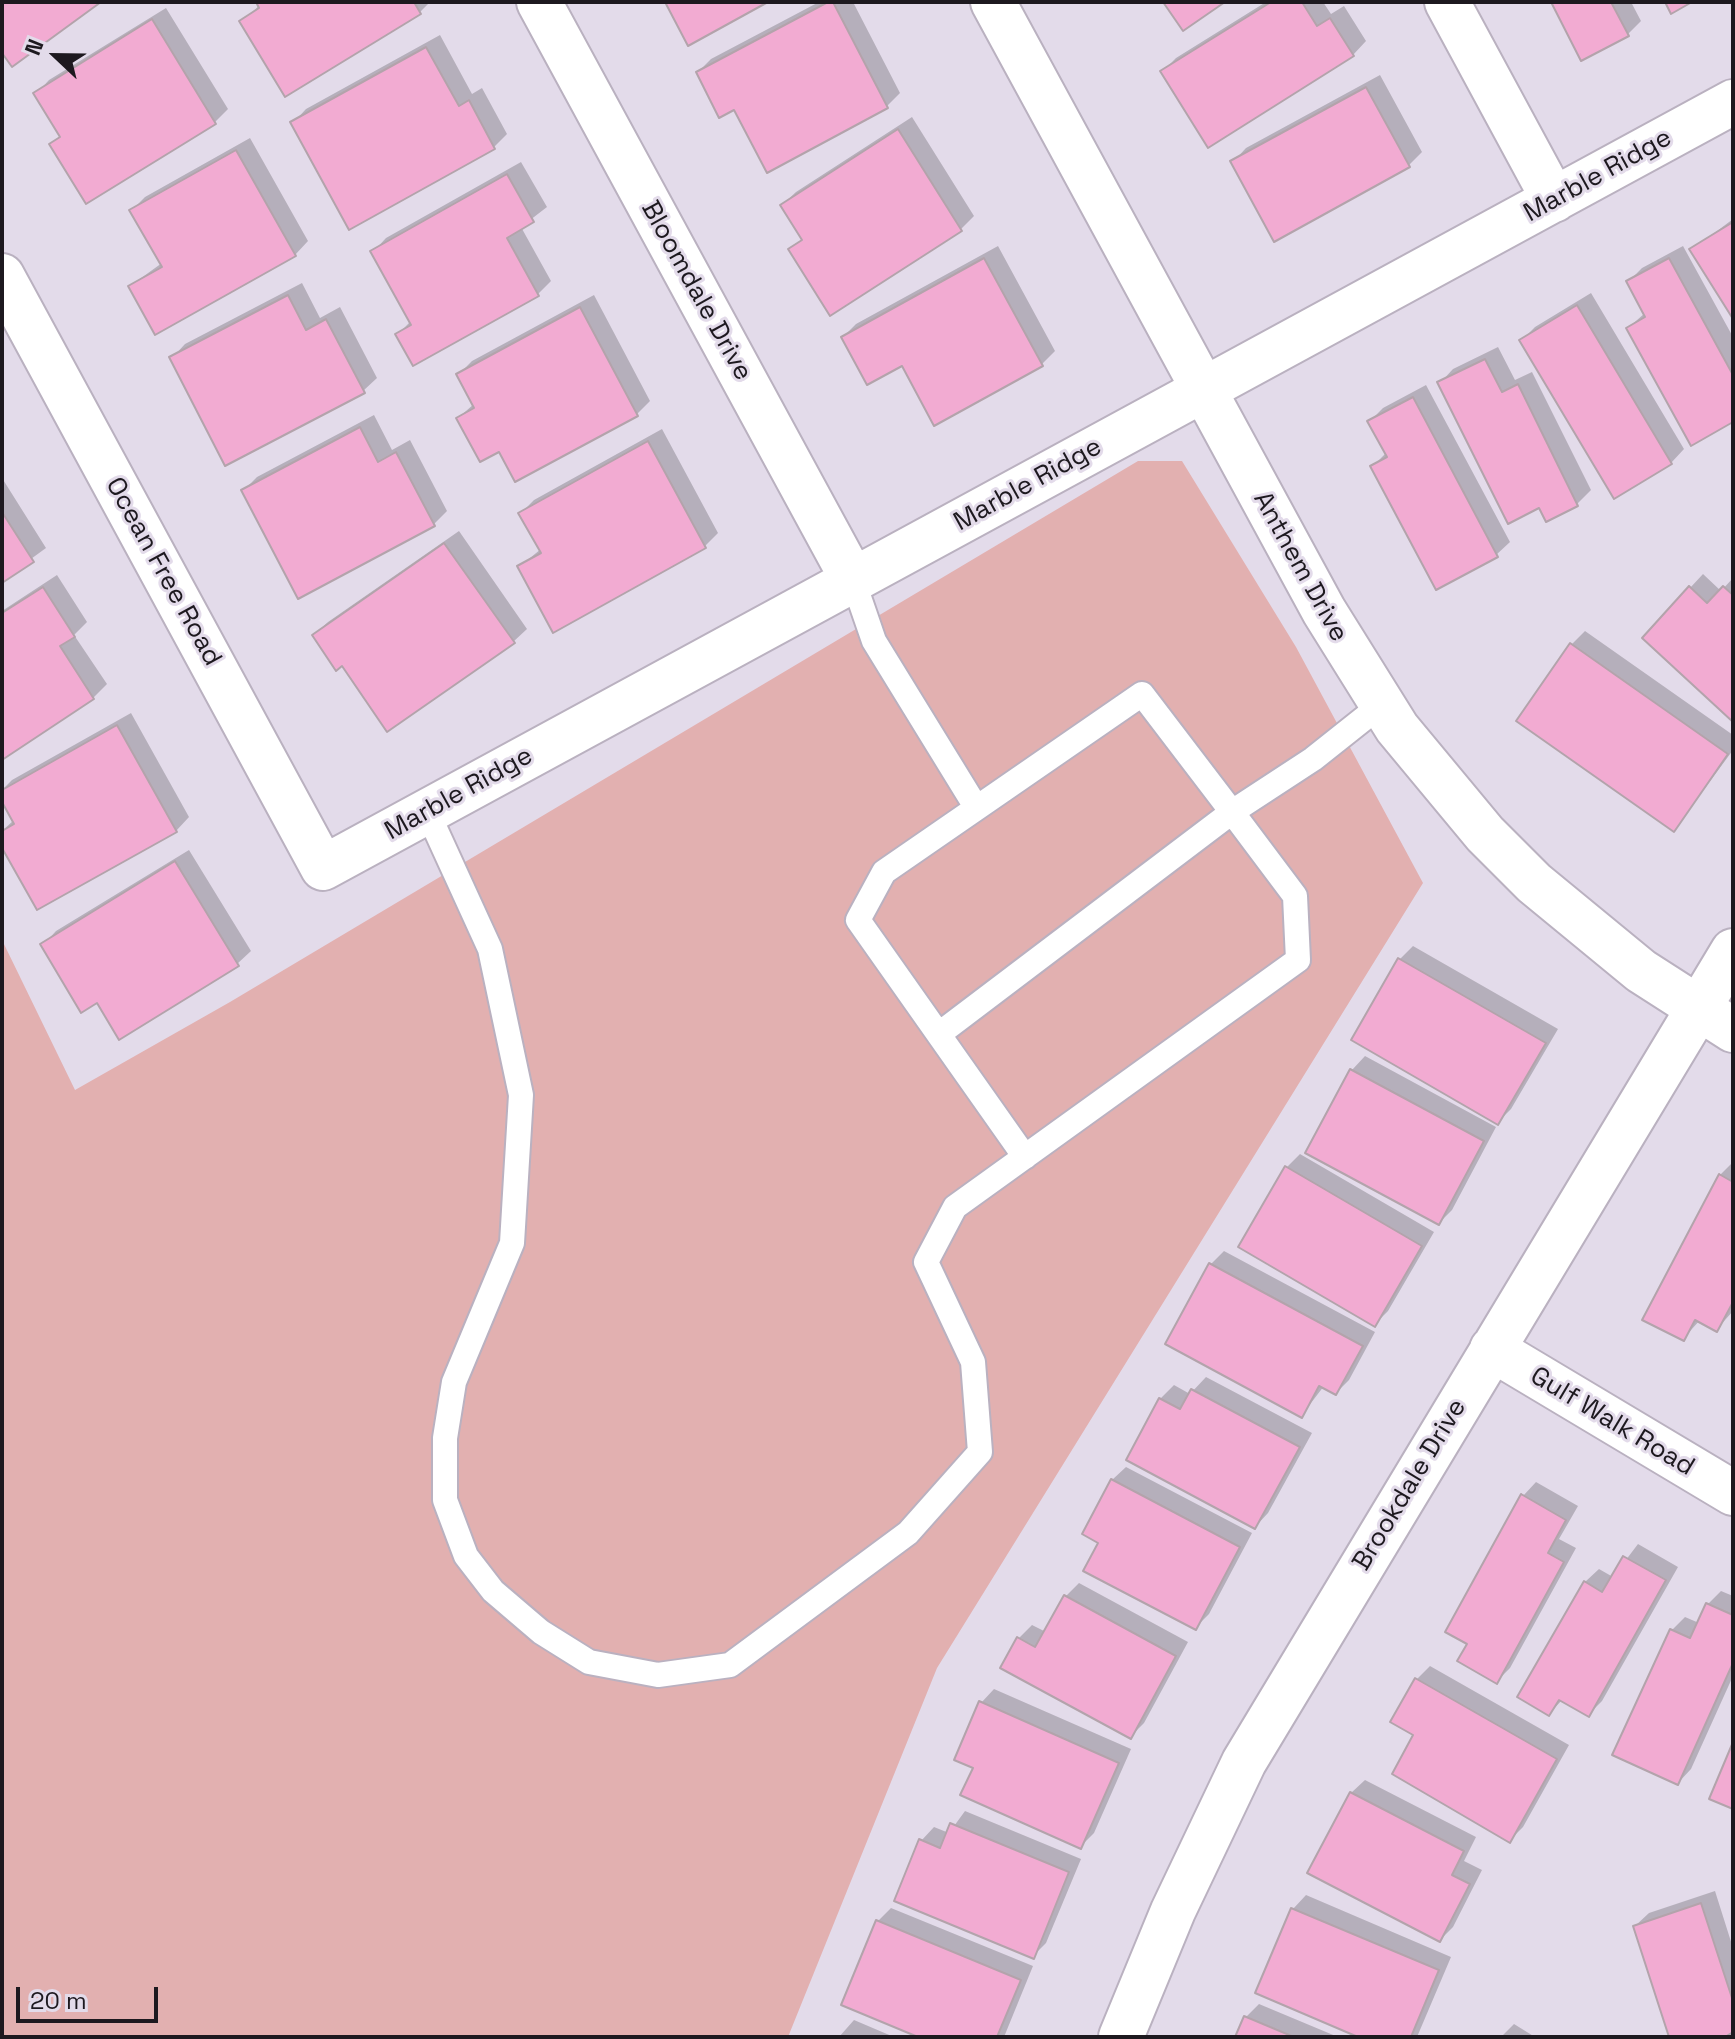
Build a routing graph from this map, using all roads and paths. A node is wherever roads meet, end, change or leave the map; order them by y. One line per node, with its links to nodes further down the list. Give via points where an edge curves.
1 (539, 2): 8 (street, Bloomdale Drive)
2 (993, 2): 7 (street, Anthem Drive)
3 (1447, 2): 5 (street)
4 (1733, 102): 5 (street, Marble Ridge)
5 (1554, 200): 7 (street, Marble Ridge)
6 (2, 276): 13 (street, Ocean Free Road)
7 (1203, 390): 8 (street, Marble Ridge); 9 (street, Anthem Drive)
8 (853, 580): 10 (lane, via 874,641); 11 (street, Marble Ridge)
9 (1381, 705): 12 (lane, via 1313,759); 15 (street, Anthem Drive, via 1439,782 1534,883 1586,929)
10 (976, 807): 12 (lane, via 1142,694); 16 (lane, via 884,872 858,920)
11 (427, 811): 13 (street, Marble Ridge); 17 (lane, via 490,949 521,1095 512,1243 454,1382 445,1438 445,1500 466,1556 493,1591 541,1632 589,1662 658,1675 730,1665 908,1533 980,1452 973,1362 926,1262 955,1207)
12 (1232, 812): 16 (lane); 17 (lane, via 1295,896 1298,960)
13 (323, 868)
14 (1733, 951): 15 (street, Brookdale Drive)
15 (1715, 1020): 18 (street, Brookdale Drive)
16 (939, 1034): 17 (lane)
17 (1025, 1157)
18 (1492, 1349): 19 (street, Gulf Walk Road); 20 (street, Brookdale Drive, via 1244,1762)
19 (1733, 1493)
20 (1121, 2037)

